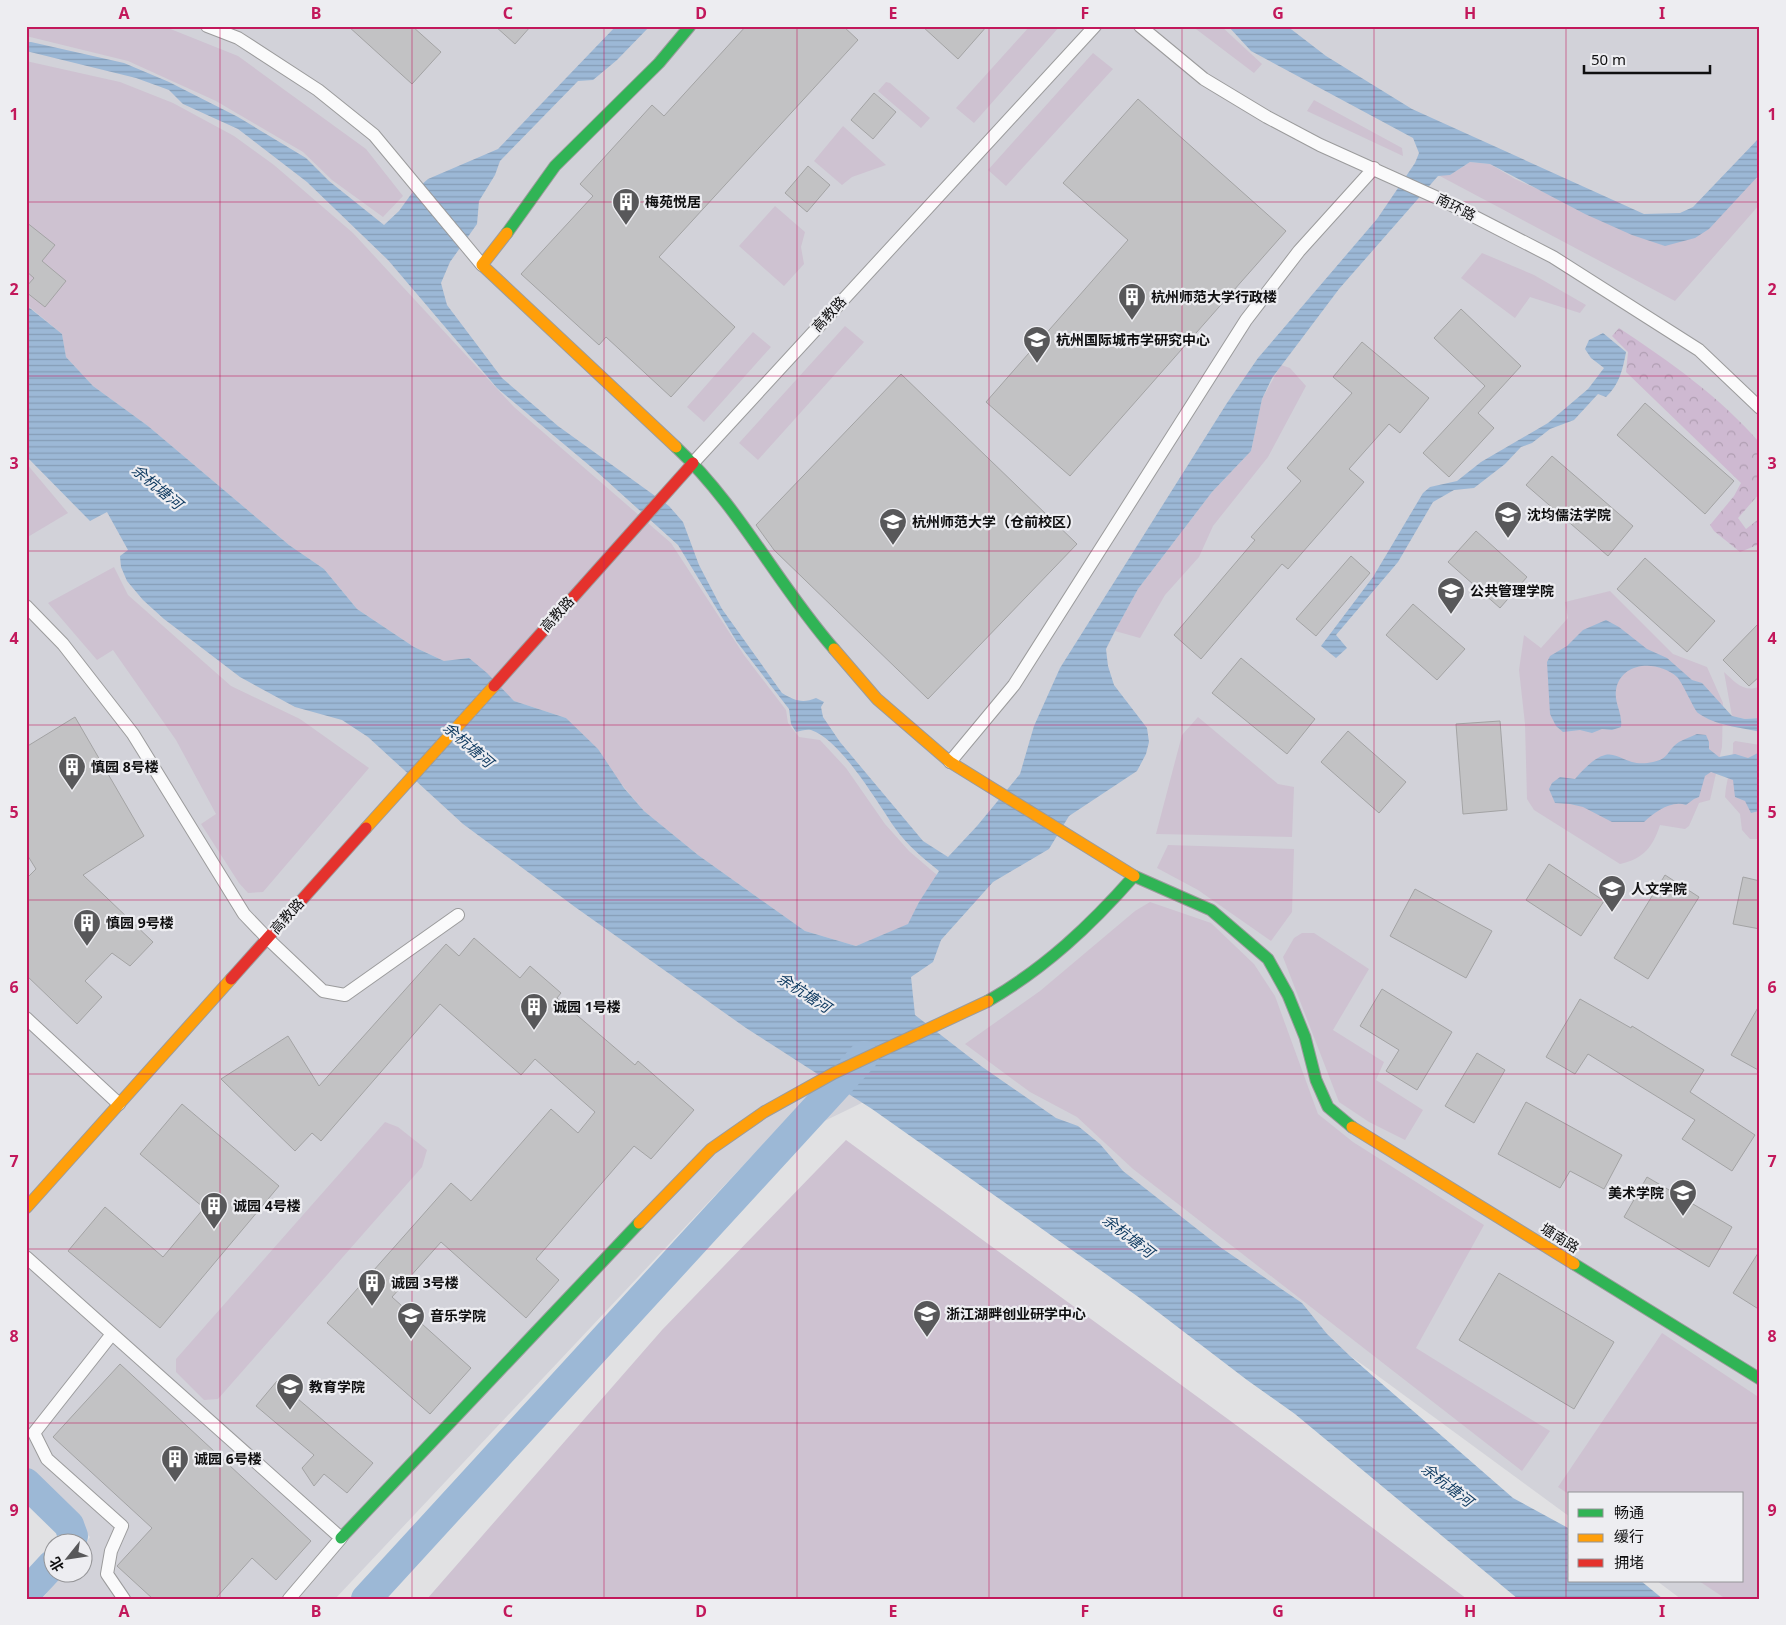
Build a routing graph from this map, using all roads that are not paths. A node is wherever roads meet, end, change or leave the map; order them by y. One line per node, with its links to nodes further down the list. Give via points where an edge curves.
1 (207, 26): 6 (street, via 238,38 318,90 374,135)
2 (690, 26): 6 (street, via 674,47 607,110 554,167 498,247)
3 (1094, 26): 8 (street, 高教路)
4 (1140, 26): 5 (street, 南环路, via 1204,79 1320,146)
5 (1379, 171): 7 (street, 南环路, via 1553,257 1690,345); 10 (street, via 1300,251 1246,320 1014,686)
6 (478, 260): 8 (street, 塘南路)
7 (1760, 408)
8 (693, 463): 10 (street, 塘南路, via 757,545 816,629 878,699); 13 (street, 高教路)
9 (26, 606): 13 (street, via 63,644 133,734 244,914)
10 (950, 762): 11 (street, 塘南路)
11 (1134, 876): 19 (street, 塘南路, via 1211,910 1268,958 1305,1037 1316,1080 1328,1107 1344,1122); 20 (street, via 1099,916 1026,978 954,1019 849,1066 766,1111 717,1144)
12 (458, 915): 13 (street, via 345,995 323,990)
13 (267, 938): 15 (street, 高教路)
14 (29, 1026): 15 (street)
15 (119, 1104): 16 (street, 高教路)
16 (26, 1208)
17 (26, 1257): 18 (street)
18 (112, 1334): 20 (street); 21 (street, via 34,1433 47,1459 122,1526 111,1552 107,1574)
19 (1760, 1379)
20 (341, 1538): 22 (street)
21 (124, 1599)
22 (289, 1599)

